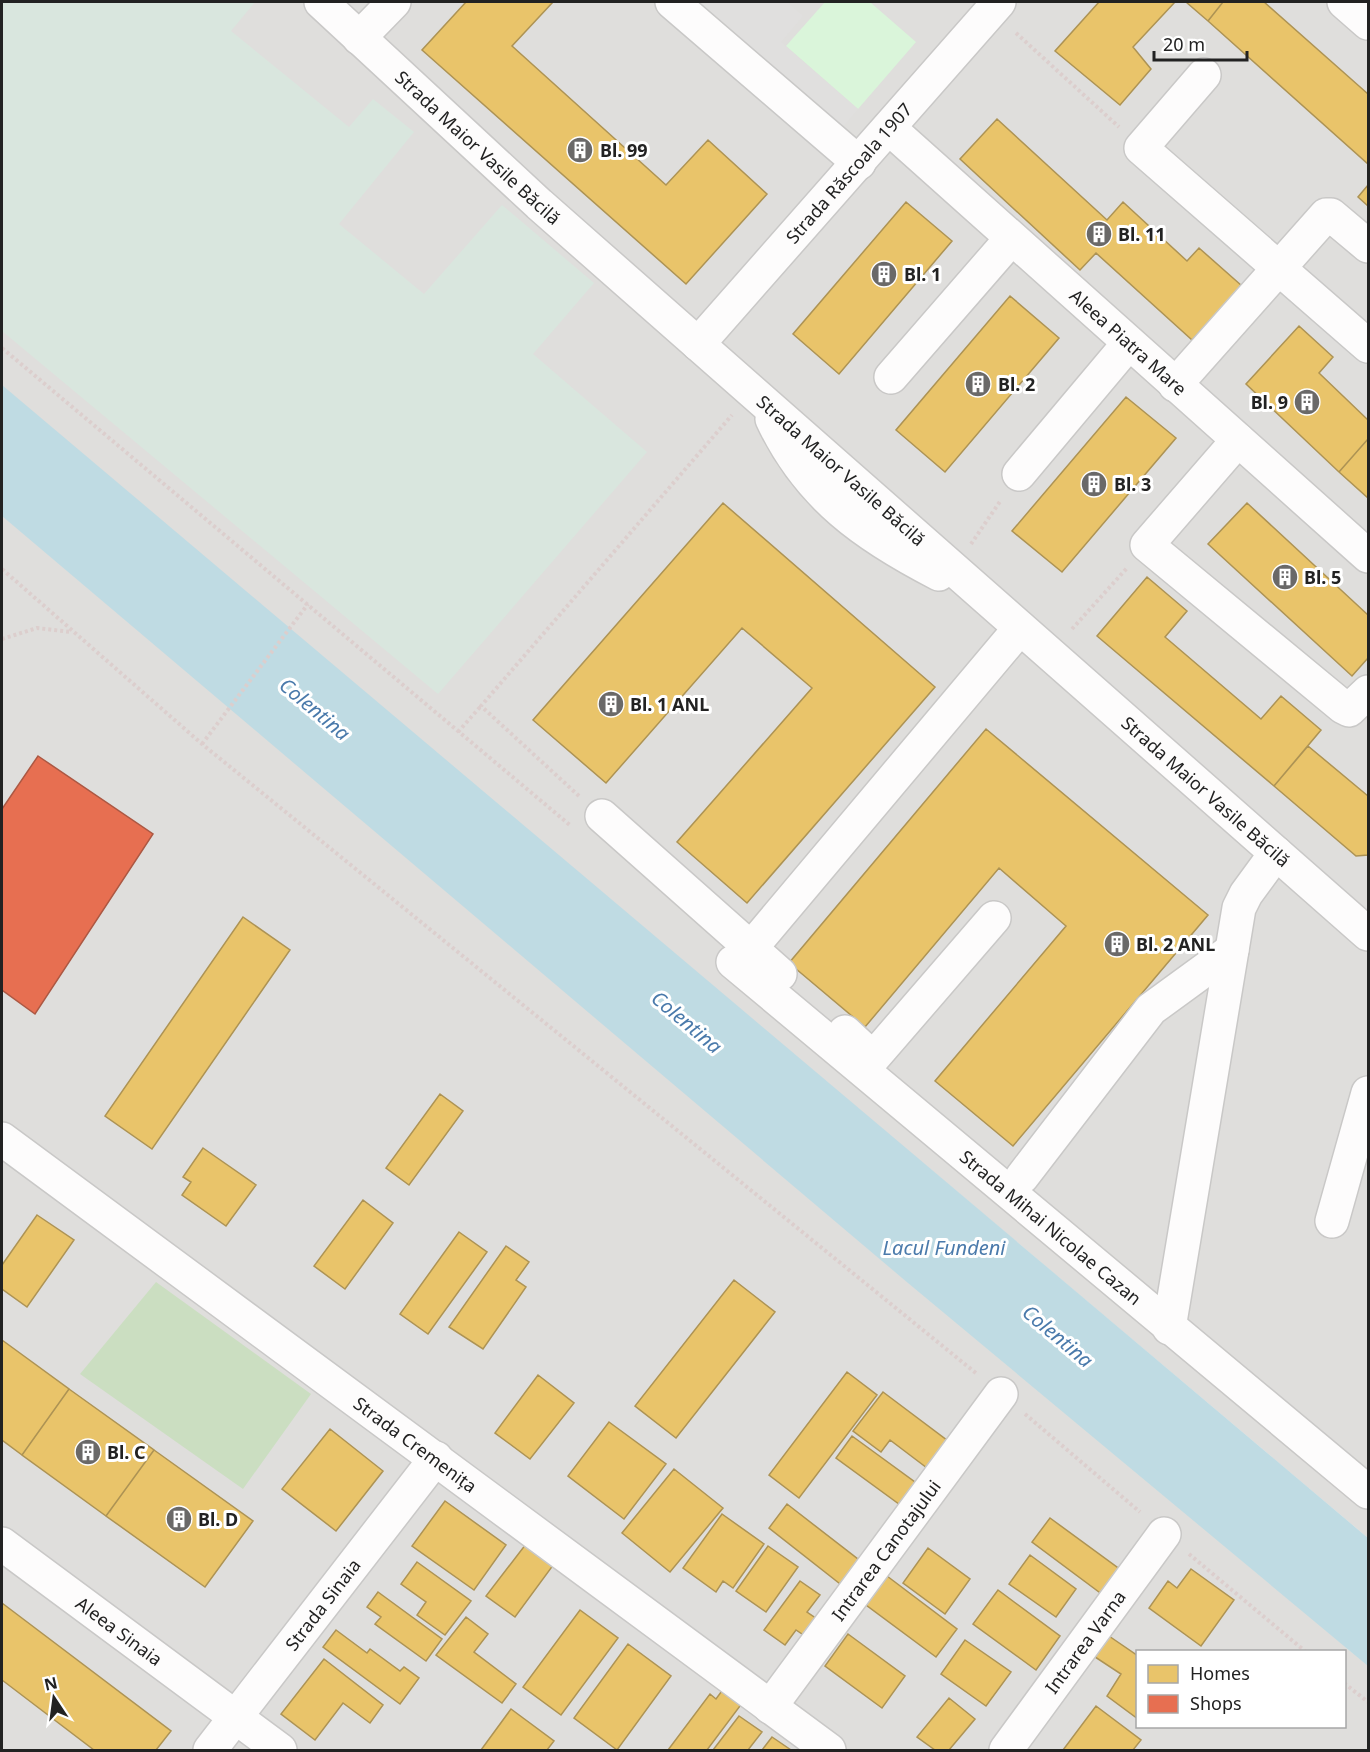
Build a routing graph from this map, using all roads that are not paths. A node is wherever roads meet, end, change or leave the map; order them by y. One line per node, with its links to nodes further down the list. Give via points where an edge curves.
1 (321, 2): 7 (street, Strada Maior Vasile Băcilă)
2 (393, 2): 7 (street)
3 (672, 2): 10 (street)
4 (1344, 2): 6 (street)
5 (995, 6): 9 (street, Strada Răscoala 1907)
6 (1368, 23)
7 (359, 38): 14 (street, Strada Maior Vasile Băcilă)
8 (1204, 75): 13 (street, via 1141,148)
9 (889, 128): 10 (street, Strada Răscoala 1907); 11 (street, Aleea Piatra Mare)
10 (859, 163): 14 (street, Strada Răscoala 1907)
11 (1011, 239): 15 (street, Aleea Piatra Mare); 17 (street)
12 (1368, 246): 13 (street, via 1332,215 1326,215)
13 (1278, 268): 16 (street); 18 (street)
14 (698, 344): 19 (street, Strada Maior Vasile Băcilă)
15 (1129, 344): 18 (street, Aleea Piatra Mare); 21 (street)
16 (1368, 346)
17 (891, 377)
18 (1175, 385): 20 (street, Aleea Piatra Mare)
19 (755, 394): 23 (street, Strada Maior Vasile Băcilă); 23 (street, via 768,410 792,458 826,497 879,540)
20 (1238, 440): 22 (street, Aleea Piatra Mare); 25 (street, via 1147,544 1343,707 1349,710)
21 (1019, 474)
22 (1368, 556)
23 (980, 593): 24 (street, Strada Maior Vasile Băcilă)
24 (1020, 628): 27 (street, Strada Maior Vasile Băcilă); 31 (street)
25 (1368, 692)
26 (590, 824): 31 (street)
27 (1276, 853): 29 (street, Strada Maior Vasile Băcilă); 30 (street, via 1239,908)
28 (994, 918): 31 (street, via 873,1058)
29 (1368, 934)
30 (1232, 950): 34 (street, via 1151,1009); 36 (street)
31 (742, 955): 36 (street, Strada Mihai Nicolae Cazan)
32 (1368, 1093): 35 (street)
33 (2, 1139): 38 (street, Strada Cremenița)
34 (1022, 1177)
35 (1332, 1221)
36 (1169, 1328): 39 (street, Strada Mihai Nicolae Cazan)
37 (1001, 1394): 42 (street, Intrarea Canotajului)
38 (436, 1458): 42 (street, Strada Cremenița); 43 (street, Strada Sinaia)
39 (1368, 1492)
40 (1164, 1534): 47 (street, Intrarea Varna)
41 (2, 1544): 43 (street, Aleea Sinaia)
42 (770, 1707): 46 (street, Strada Cremenița)
43 (236, 1718): 44 (street, Strada Sinaia); 45 (street, Aleea Sinaia)
44 (210, 1750)
45 (280, 1750)
46 (829, 1750)
47 (1006, 1750)

